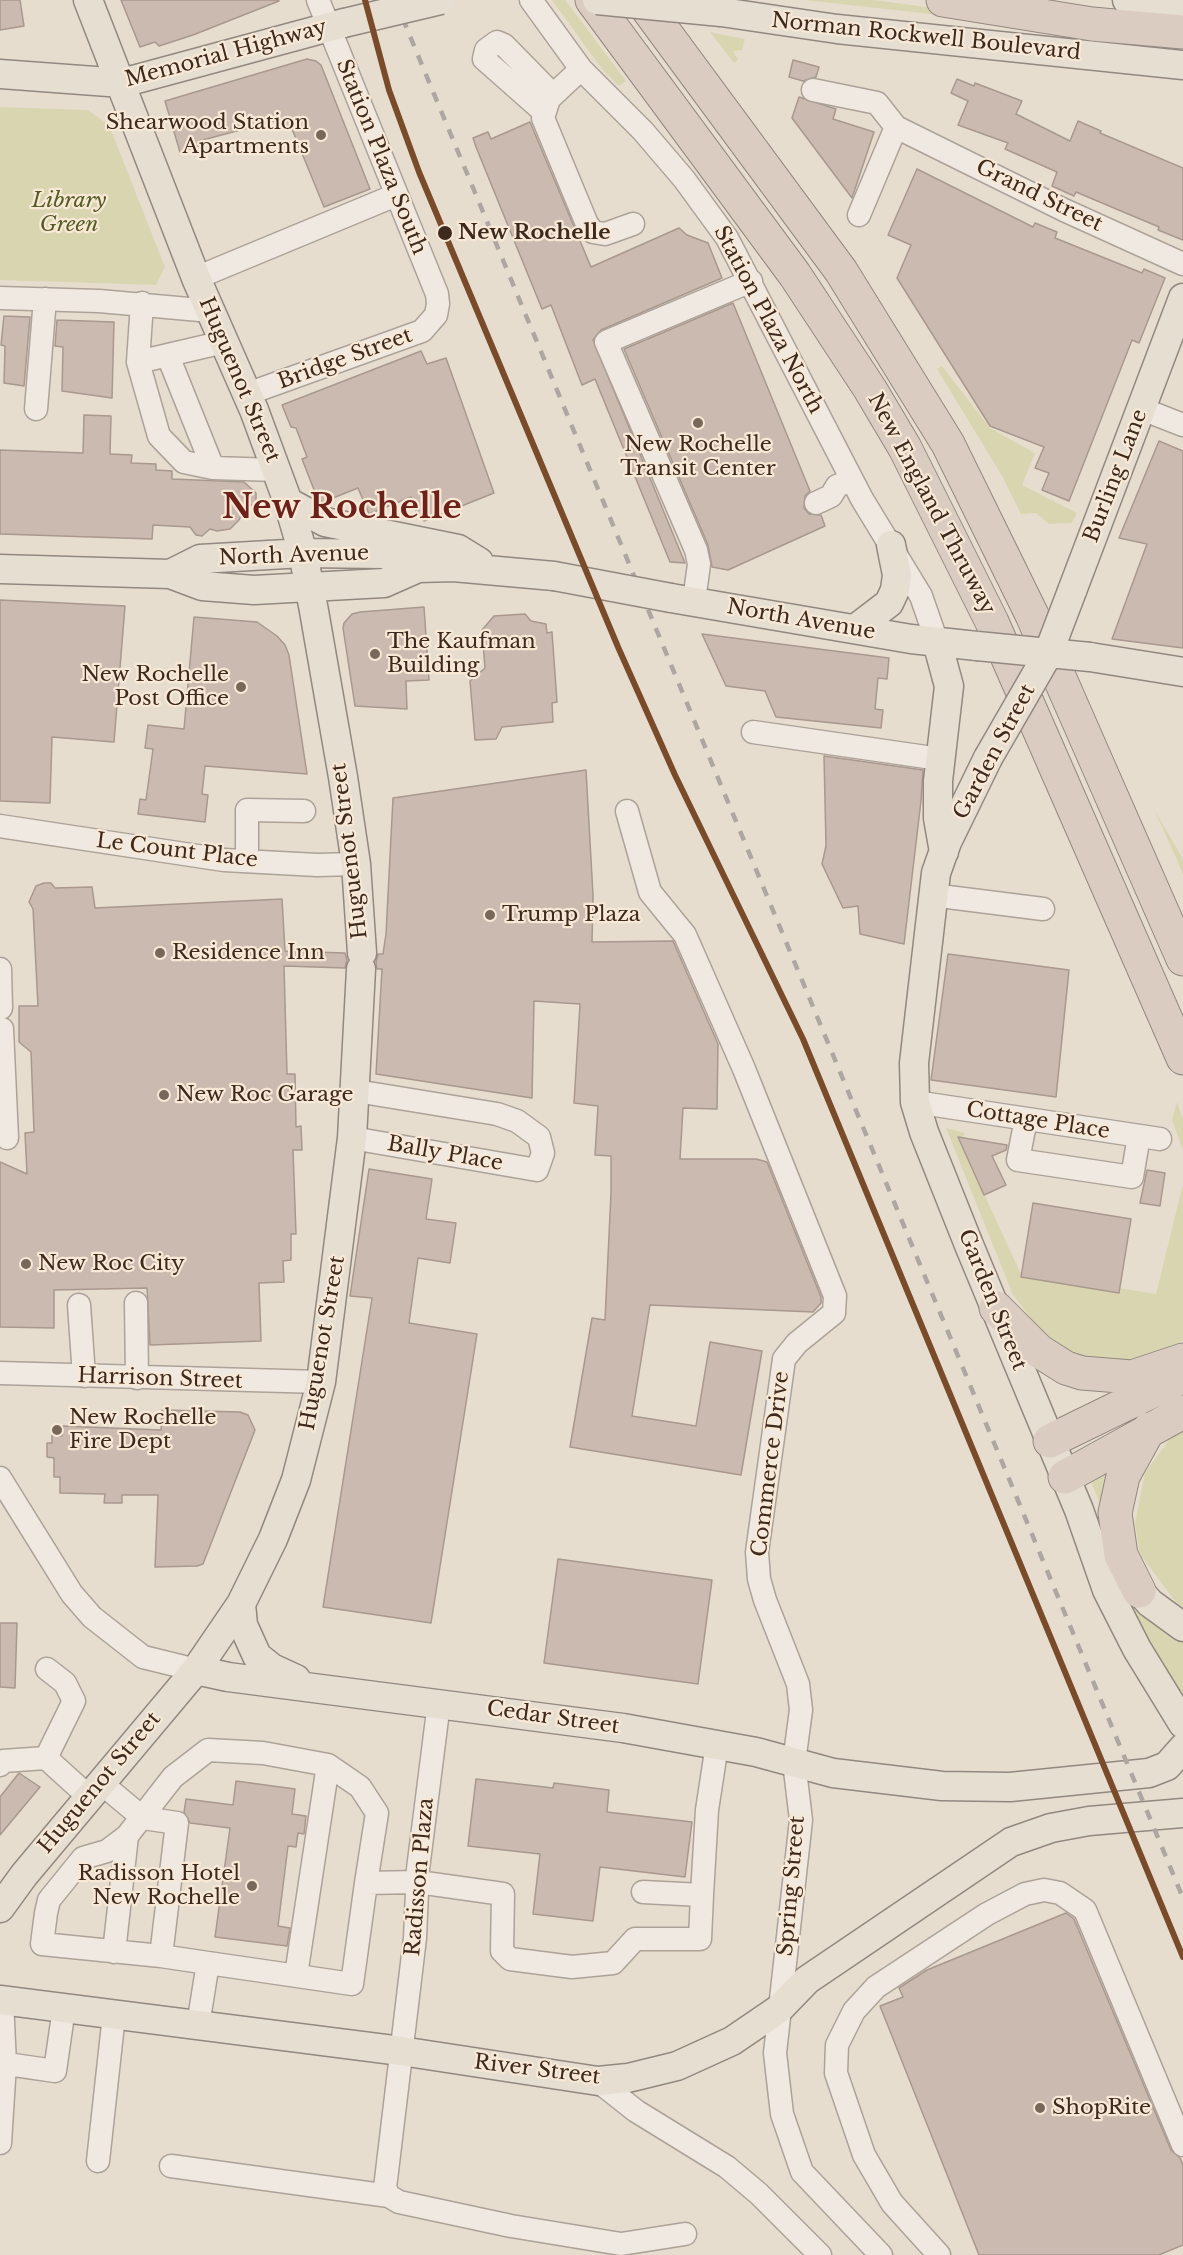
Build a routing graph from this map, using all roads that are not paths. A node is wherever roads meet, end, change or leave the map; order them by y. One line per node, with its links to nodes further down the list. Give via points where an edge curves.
1 (88, 0): 17 (main road, Huguenot Street)
2 (318, 0): 12 (street, Station Plaza South)
3 (441, 0): 12 (main road, bridge)
4 (531, 0): 15 (street, Station Plaza North)
5 (592, 0): 68 (highway, New England Thruway, via 802,284 904,448 992,622)
6 (597, 0): 10 (main road, Norman Rockwell Boulevard, bridge)
7 (641, 0): 66 (highway, New England Thruway, via 841,271 948,444 1032,615)
8 (943, 0): 13 (highway, via 1092,24)
9 (1141, 1): 11 (main road)
10 (729, 9): 14 (main road, Norman Rockwell Boulevard, via 849,30)
11 (1183, 11)
12 (336, 25): 17 (main road, Memorial Highway); 20 (street, Station Plaza South)
13 (1183, 32)
14 (1183, 65)
15 (581, 69): 22 (street, via 548,103 547,129 586,224 593,232 605,234); 25 (street, Station Plaza North, via 684,179 727,238)
16 (0, 74): 17 (main road, Memorial Highway)
17 (122, 83): 24 (main road, Huguenot Street)
18 (813, 90): 19 (street, via 877,103)
19 (896, 127): 21 (street); 23 (street, Grand Street)
20 (396, 195): 24 (street); 31 (street, Station Plaza South, via 437,294)
21 (859, 214)
22 (633, 224)
23 (1183, 264)
24 (196, 278): 30 (main road, Huguenot Street)
25 (751, 281): 41 (street, Station Plaza North); 51 (street, via 606,342 696,550 699,564)
26 (0, 298): 28 (street)
27 (1183, 298): 37 (main road, Burling Lane)
28 (45, 299): 29 (street); 36 (street)
29 (142, 303): 30 (street); 34 (street)
30 (211, 310): 32 (main road, Huguenot Street)
31 (436, 315): 35 (street, Bridge Street, via 422,331)
32 (224, 342): 33 (street); 35 (main road, Huguenot Street)
33 (168, 356): 34 (street); 39 (street)
34 (138, 362): 39 (street, via 159,436 184,462)
35 (247, 394): 40 (main road, Huguenot Street)
36 (36, 409)
37 (1142, 409): 38 (street); 54 (main road, Burling Lane, bridge)
38 (1183, 425)
39 (213, 468): 40 (street)
40 (276, 470): 43 (main road, Huguenot Street)
41 (845, 483): 42 (street, via 831,496); 44 (street, Station Plaza North)
42 (813, 496)
43 (288, 502): 45 (main road, Huguenot Street); 48 (main road, via 325,522 458,549)
44 (891, 545): 52 (main road, via 897,575 895,590 888,603); 53 (street, Station Plaza North, via 921,596)
45 (303, 553): 46 (main road, North Avenue, via 385,554); 49 (main road, North Avenue, via 200,560); 50 (main road, Huguenot Street)
46 (418, 568): 48 (main road, North Avenue); 50 (main road, North Avenue, via 384,583)
47 (0, 569): 49 (main road, North Avenue)
48 (491, 569): 51 (main road, North Avenue, bridge, via 554,576)
49 (170, 574): 50 (main road, North Avenue, via 202,586 254,590)
50 (309, 587): 63 (main road, Huguenot Street)
51 (683, 600): 52 (main road, North Avenue)
52 (855, 629): 53 (main road, North Avenue)
53 (938, 642): 54 (main road, North Avenue, bridge); 57 (main road, Garden Street, via 949,686)
54 (1048, 654): 55 (main road, North Avenue, bridge); 61 (main road, Garden Street, bridge, via 988,758)
55 (1183, 672)
56 (753, 732): 57 (street)
57 (940, 759): 61 (main road, Garden Street, via 938,818)
58 (304, 811): 62 (street, via 247,810)
59 (627, 811): 100 (street, Commerce Drive, via 650,892 685,935 744,1069 835,1296 834,1313 784,1359 757,1552 765,1600 798,1684 801,1710)
60 (0, 826): 62 (street, Le Count Place)
61 (944, 852): 64 (main road, Garden Street)
62 (247, 861): 63 (street, Le Count Place)
63 (356, 864): 69 (main road, Huguenot Street, via 362,961)
64 (932, 895): 65 (street); 70 (main road, Garden Street, via 914,1063)
65 (1043, 909)
66 (1183, 959)
67 (0, 969): 72 (street)
68 (1183, 1058)
69 (356, 1091): 73 (main road, Huguenot Street); 73 (street, Bally Place, via 498,1114 517,1121 539,1137 543,1153 537,1170)
70 (915, 1102): 71 (street, Cottage Place); 76 (main road, Garden Street)
71 (1026, 1119): 71 (street, Cottage Place, via 1150,1138 1131,1177 1018,1160)
72 (7, 1138)
73 (352, 1138): 82 (main road, Huguenot Street)
74 (136, 1303): 81 (street)
75 (79, 1305): 80 (street)
76 (996, 1308): 77 (highway, via 1039,1351 1082,1373 1132,1377); 85 (main road, Garden Street)
77 (1183, 1360)
78 (0, 1373): 80 (street, Harrison Street)
79 (1183, 1375): 85 (highway)
80 (84, 1376): 81 (street, Harrison Street)
81 (137, 1378): 82 (street, Harrison Street)
82 (321, 1382): 90 (main road, Huguenot Street, via 296,1480)
83 (1183, 1412): 84 (highway)
84 (1149, 1429): 86 (highway); 89 (highway, via 1123,1476 1115,1513 1121,1555)
85 (1050, 1441): 86 (main road, Garden Street)
86 (1065, 1477): 88 (main road, Garden Street)
87 (0, 1478): 93 (street, Cedar Street, via 72,1594 92,1617 143,1657)
88 (1079, 1510): 89 (main road); 96 (main road, Garden Street, via 1107,1590 1137,1649)
89 (1139, 1591): 91 (main road)
90 (241, 1604): 93 (main road, Huguenot Street); 94 (main road, via 243,1625 257,1656 272,1668)
91 (1183, 1627)
92 (47, 1669): 99 (street, via 65,1683 74,1701)
93 (196, 1670): 94 (main road, Cedar Street); 103 (main road, Huguenot Street)
94 (317, 1689): 95 (main road, Cedar Street)
95 (439, 1703): 97 (main road, Cedar Street); 107 (street, Radisson Plaza)
96 (1183, 1724)
97 (717, 1745): 100 (main road, Cedar Street); 110 (street, via 707,1810)
98 (1183, 1748): 100 (main road, Cedar Street, via 1167,1766 1149,1773 1010,1787 942,1786 876,1779)
99 (46, 1758): 101 (street, via 3,1761); 103 (street)
100 (794, 1762): 118 (street, Spring Street, via 801,1820)
101 (0, 1765)
102 (328, 1765): 105 (street, via 263,1753 208,1750 173,1777); 108 (street, via 360,1787 377,1813); 115 (street)
103 (95, 1790): 105 (street); 111 (main road, Huguenot Street)
104 (1183, 1813): 118 (main road, River Street, via 1089,1821 1051,1828 1011,1842 807,1980)
105 (143, 1818): 106 (street); 113 (street, via 177,1823)
106 (128, 1836): 112 (street); 112 (street, via 107,1851 83,1858 50,1900 42,1944)
107 (418, 1882): 108 (street); 110 (street, via 503,1894 502,1951 510,1959 572,1967 613,1963 636,1939 700,1940); 121 (street, Radisson Plaza)
108 (366, 1883): 115 (street, via 352,1984)
109 (643, 1892): 110 (street)
110 (702, 1895)
111 (0, 1908)
112 (114, 1952): 113 (street)
113 (161, 1956): 114 (street)
114 (208, 1963): 115 (street); 120 (street)
115 (296, 1976)
116 (1, 2000): 117 (main road, River Street); 122 (street)
117 (64, 2008): 119 (main road, River Street); 122 (street, via 55,2071)
118 (779, 2009): 123 (main road, River Street, via 701,2057 651,2073); 131 (street, Spring Street, via 775,2053 778,2090 802,2172)
119 (114, 2015): 120 (main road, River Street); 126 (street)
120 (198, 2025): 121 (main road, River Street)
121 (400, 2051): 123 (main road, River Street); 128 (street, Radisson Plaza, via 385,2188)
122 (3, 2063): 124 (street)
123 (598, 2081): 130 (street, via 636,2111 727,2167)
124 (0, 2143)
125 (1183, 2145): 132 (street, via 1085,1910 1060,1893 1044,1890 1025,1894 987,1914 876,1987 854,2011 837,2045 836,2073 864,2156 892,2203)
126 (98, 2161)
127 (171, 2166): 128 (street)
128 (389, 2196): 129 (street, via 399,2202 500,2224 621,2244)
129 (685, 2234)
130 (820, 2255)
131 (881, 2255)
132 (939, 2255)

